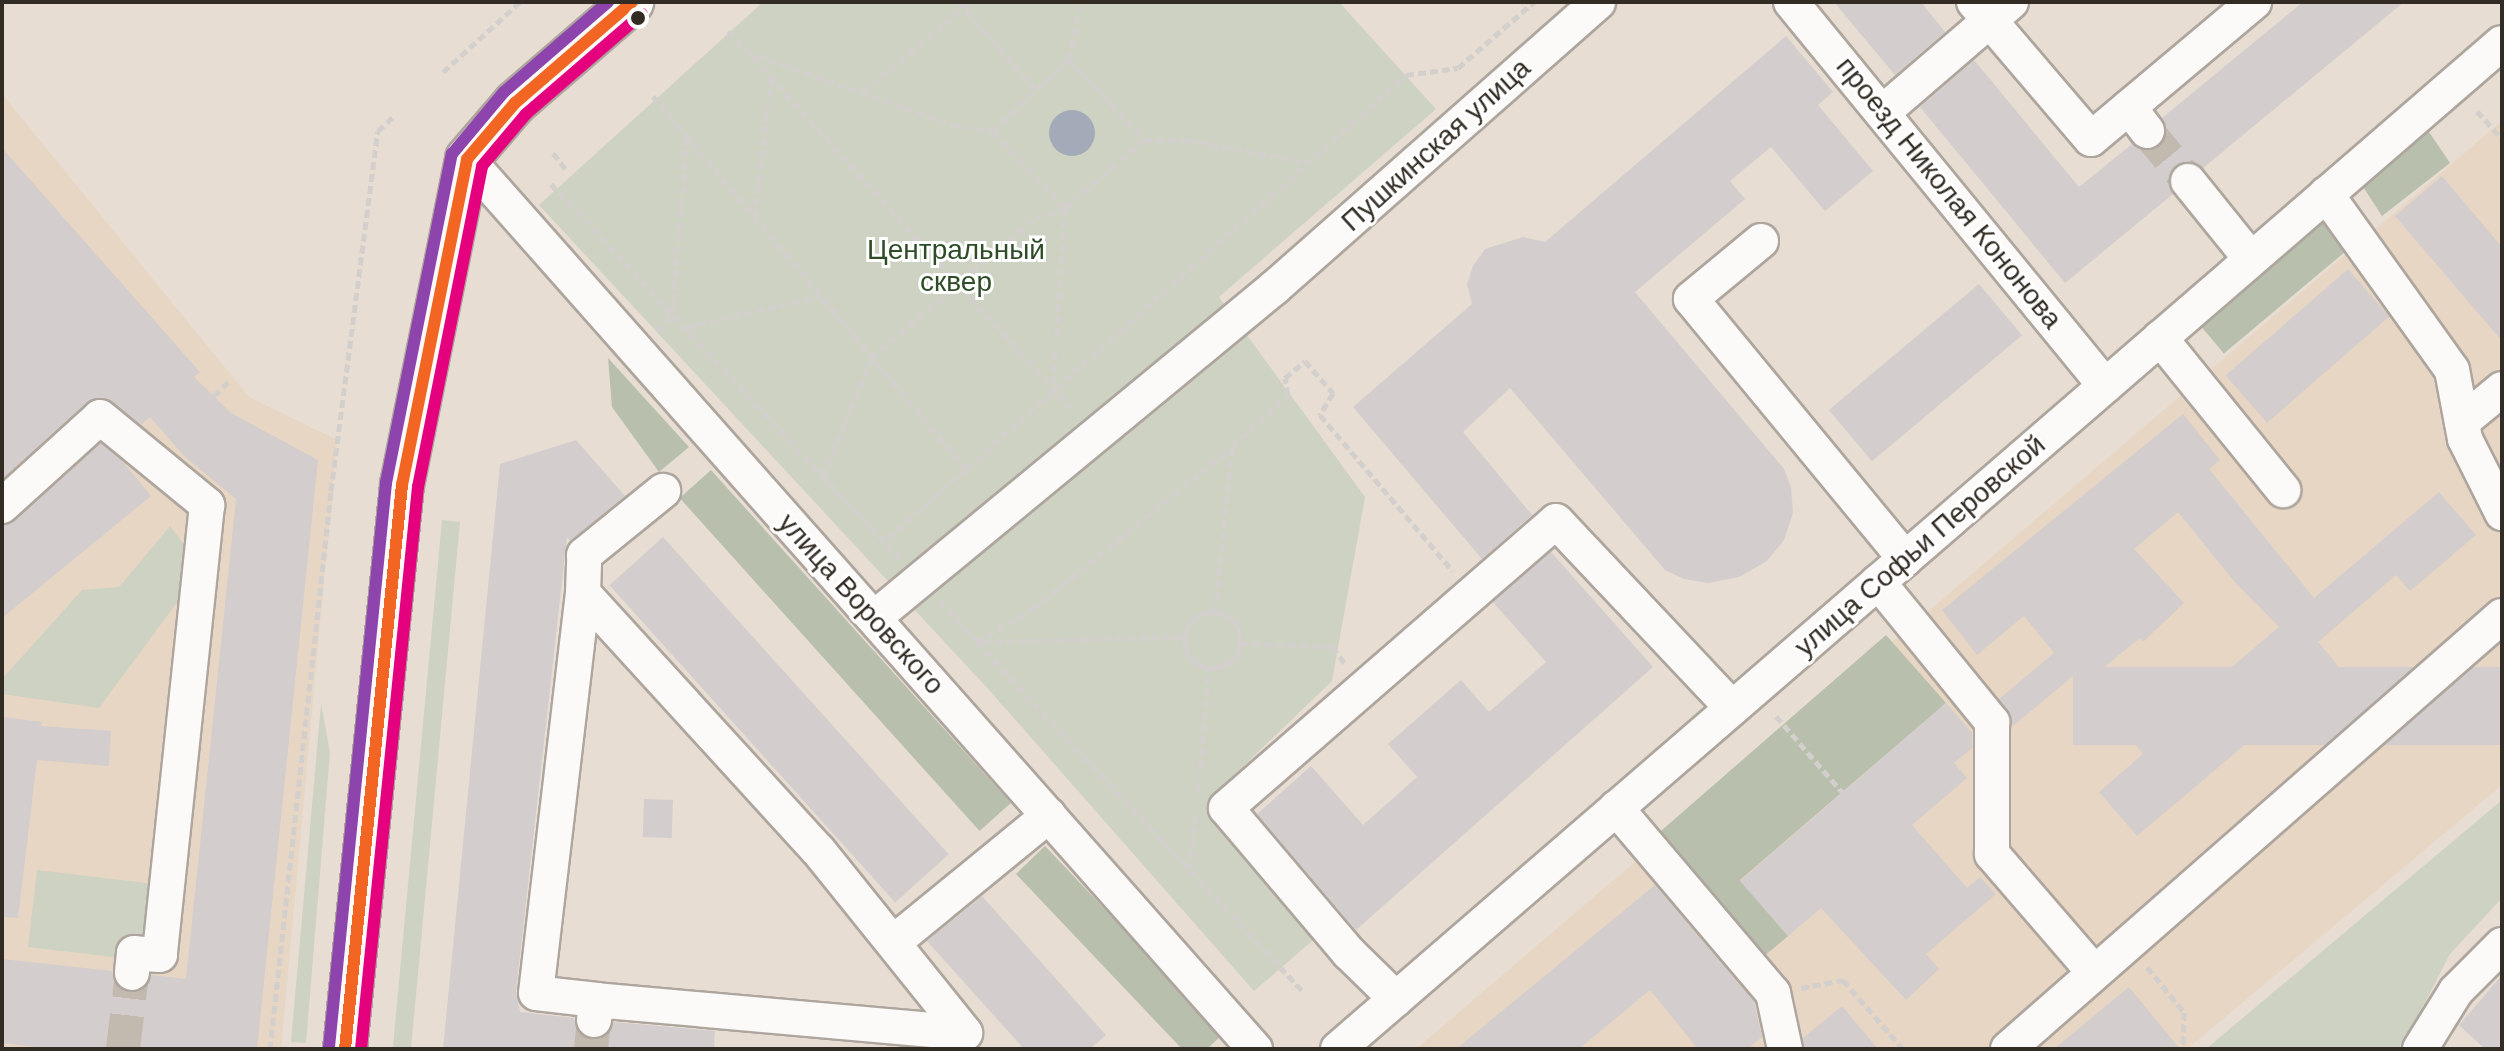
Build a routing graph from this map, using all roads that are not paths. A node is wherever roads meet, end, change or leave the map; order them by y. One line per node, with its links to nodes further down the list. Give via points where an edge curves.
1 (632, 2): 8 (main road, via 515,103)
2 (1791, 2): 7 (street, проезд Николая Кононова)
3 (2254, 2): 5 (street, via 2138,119 2091,139)
4 (1594, 3): 25 (street, Пушкинская улица, via 1274,288)
5 (1992, 8): 7 (street)
6 (2502, 43): 10 (street, улица Софьи Перовской)
7 (1883, 112): 14 (street, проезд Николая Кононова)
8 (467, 159): 25 (street, улица Воровского); 35 (main road, via 404,471)
9 (2188, 181): 12 (street)
10 (2326, 194): 12 (street, улица Софьи Перовской); 16 (street, via 2452,370)
11 (1761, 241): 21 (street, via 1691,299)
12 (2251, 259): 13 (street, улица Софьи Перовской)
13 (2160, 338): 14 (street, улица Софьи Перовской); 17 (street)
14 (2105, 386): 21 (street, улица Софьи Перовской)
15 (2502, 389): 16 (street)
16 (2462, 422): 20 (street, via 2465,439)
17 (2283, 490)
18 (663, 491): 23 (street, via 584,555)
19 (2, 506): 32 (street, via 100,417 207,505 160,955 134,953)
20 (2502, 513)
21 (1905, 559): 22 (street, улица Софьи Перовской)
22 (1878, 582): 26 (street, улица Софьи Перовской); 31 (street, via 1992,722 1992,854)
23 (583, 593): 29 (street, via 818,850); 29 (street, via 536,993 596,1010 965,1033)
24 (2502, 616): 31 (street)
25 (874, 618): 28 (street, улица Воровского)
26 (1732, 708): 27 (street, улица Софьи Перовской); 33 (street, via 1556,521 1472,593 1226,808 1349,953)
27 (1616, 808): 33 (street, улица Софьи Перовской); 37 (street, via 1773,993)
28 (1049, 815): 29 (street); 36 (street, улица Воровского)
29 (894, 942)
30 (2502, 945): 39 (street, via 2456,991)
31 (2093, 971): 38 (street)
32 (132, 973)
33 (1396, 999): 34 (street, улица Софьи Перовской)
34 (1347, 1046)
35 (345, 1049)
36 (1255, 1049)
37 (1785, 1049)
38 (2008, 1049)
39 (2420, 1049)

